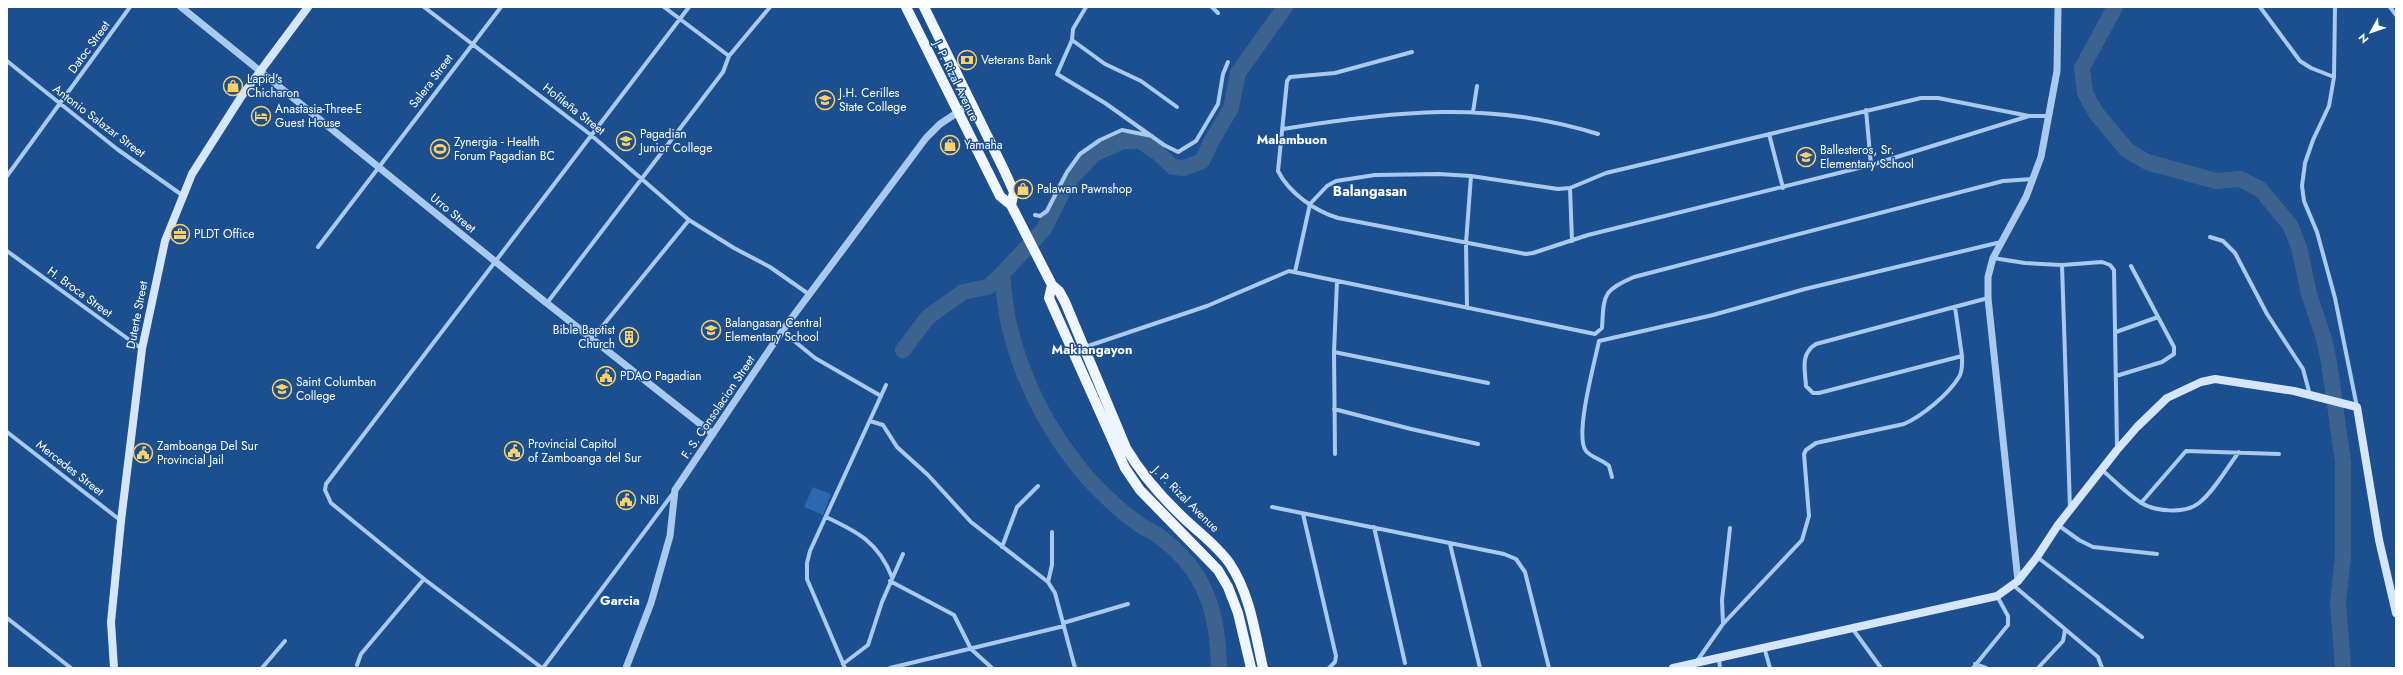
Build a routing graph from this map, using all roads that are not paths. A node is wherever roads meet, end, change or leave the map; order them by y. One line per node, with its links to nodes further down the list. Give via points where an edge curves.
1 (130, 7): 30 (street, Datoc Street)
2 (181, 7): 26 (street, Urro Street)
3 (308, 7): 26 (main road, Duterte Street)
4 (424, 7): 21 (street, Hofileña Street)
5 (500, 7): 21 (street, Salera Street)
6 (664, 7): 19 (street)
7 (689, 7): 19 (street)
8 (770, 7): 23 (street)
9 (906, 7): 33 (main road, J. P. Rizal Avenue)
10 (924, 7): 29 (main road, J. P. Rizal Avenue)
11 (1086, 7): 20 (street, via 1073,29)
12 (1212, 7): 17 (street)
13 (2058, 7): 36 (street, via 2056,71)
14 (2260, 7): 27 (street, via 2300,61)
15 (2335, 7): 27 (street)
16 (2390, 7): 18 (street)
17 (1218, 13)
18 (2396, 15)
19 (680, 18): 23 (street); 40 (street)
20 (1072, 40): 31 (street, via 1105,64 1131,74); 41 (street, via 1057,74 1105,102)
21 (472, 43): 40 (street, Hofileña Street); 43 (street, Salera Street)
22 (1412, 52): 37 (street, via 1334,73 1290,77 1287,82)
23 (729, 56): 46 (street, via 723,72)
24 (7, 61): 30 (street, Antonio Salazar Street)
25 (1228, 62): 41 (street, via 1223,74 1218,104 1196,141 1178,152)
26 (260, 70): 43 (street, Urro Street); 50 (main road, Duterte Street, via 199,162)
27 (2334, 77): 89 (street, via 2329,106 2305,163 2302,186 2304,201 2317,232 2335,298)
28 (1477, 86): 34 (street)
29 (972, 103): 33 (street, F. S. Consolacion Street); 52 (main road, J. P. Rizal Avenue, via 1014,192)
30 (60, 104): 44 (street, Datoc Street); 50 (street, Antonio Salazar Street)
31 (1177, 107)
32 (1866, 110): 35 (street, via 1921,98 1938,98); 39 (street); 42 (street)
33 (957, 112): 52 (main road, J. P. Rizal Avenue, via 1000,196); 68 (street, F. S. Consolacion Street, via 926,138)
34 (1473, 112): 37 (street, via 1429,111 1368,116); 38 (street, via 1553,121)
35 (2029, 116): 36 (street); 42 (street)
36 (2049, 116): 47 (street, via 2042,157)
37 (1283, 129): 51 (street, via 1278,171 1288,185)
38 (1598, 134)
39 (1769, 134): 48 (street, via 1606,173); 49 (street)
40 (591, 135): 46 (street, Hofileña Street); 62 (street)
41 (1154, 136): 53 (street, via 1122,130 1100,140 1080,154 1066,172 1047,211 1040,216)
42 (1870, 165): 49 (street)
43 (379, 167): 59 (street, Salera Street); 62 (street, Urro Street)
44 (7, 176)
45 (1470, 176): 48 (street, via 1547,188); 51 (street, via 1375,175 1348,178 1327,186); 58 (street)
46 (642, 178): 54 (street, Hofileña Street); 70 (street)
47 (2033, 179): 57 (street); 76 (street, via 2003,181 1634,277 1606,293 1602,328)
48 (1570, 188): 56 (street)
49 (1783, 188): 56 (street)
50 (182, 195): 80 (main road, Duterte Street, via 165,241)
51 (1310, 204): 58 (street, via 1338,218); 65 (street)
52 (1011, 205): 67 (main road, J. P. Rizal Avenue)
53 (1035, 215)
54 (689, 220): 68 (street, Hofileña Street, via 770,267); 77 (street)
55 (2210, 237): 87 (street, via 2223,241 2235,253 2267,314 2303,369)
56 (1572, 241): 58 (street, via 1526,254)
57 (2002, 242): 61 (street); 78 (street)
58 (1466, 243): 72 (street)
59 (318, 247)
60 (7, 251): 80 (street, H. Broca Street)
61 (1993, 258): 63 (street); 69 (street, via 1988,277)
62 (494, 260): 70 (street, Urro Street); 120 (street, via 326,484 325,490 331,503)
63 (2062, 265): 75 (street, via 2102,262 2110,265 2115,276); 107 (street)
64 (2131, 266): 73 (street)
65 (1295, 272): 66 (street); 79 (street, via 1279,274 1207,306)
66 (1337, 281): 72 (street); 82 (street)
67 (1052, 285): 79 (main road, J. P. Rizal Avenue, via 1059,291); 81 (main road, J. P. Rizal Avenue, via 1049,298)
68 (810, 295): 74 (street, F. S. Consolacion Street)
69 (1988, 298): 71 (street); 123 (street)
70 (547, 303): 77 (street, Urro Street)
71 (1955, 307): 83 (street); 83 (street, via 1816,344 1805,356 1806,386 1813,393 1819,393)
72 (1468, 308): 76 (street)
73 (2158, 317): 75 (street); 84 (street, via 2174,346 2172,357)
74 (782, 331): 88 (street, via 814,358); 93 (street, F. S. Consolacion Street)
75 (2116, 332): 84 (street)
76 (1595, 334): 78 (street)
77 (592, 338): 93 (street, Urro Street)
78 (1599, 342): 102 (street, via 1589,386 1583,442 1587,451 1610,466)
79 (1085, 347): 81 (street); 94 (main road, J. P. Rizal Avenue)
80 (142, 349): 110 (main road, Duterte Street)
81 (1075, 352): 95 (main road, J. P. Rizal Avenue)
82 (1334, 352): 85 (street); 90 (street)
83 (1962, 356): 128 (street, via 1959,377 1915,419 1904,424 1816,443 1806,450 1804,454 1809,516 1802,540)
84 (2116, 376): 97 (street)
85 (1488, 384)
86 (886, 385): 88 (street)
87 (2310, 395): 89 (main road); 97 (main road, via 2215,378 2201,382 2157,406)
88 (881, 396): 91 (street)
89 (2357, 407): 126 (main road, via 2379,540)
90 (1334, 409): 96 (street); 99 (street)
91 (870, 421): 109 (street); 116 (street, via 883,425 897,447 928,475 971,522)
92 (7, 432): 110 (street, Mercedes Street)
93 (713, 434): 104 (street, F. S. Consolacion Street)
94 (1122, 436): 95 (main road); 151 (main road, J. P. Rizal Avenue, via 1138,469 1150,484 1230,563 1251,612)
95 (1111, 440): 150 (main road, J. P. Rizal Avenue, via 1140,490 1218,570 1228,587 1238,614)
96 (1478, 444)
97 (2117, 450): 101 (main road)
98 (2239, 452): 100 (street); 105 (street, via 2186,451); 105 (street, via 2197,505 2178,511 2153,508)
99 (1335, 454)
100 (2279, 454)
101 (2102, 470): 105 (street); 107 (main road)
102 (1612, 477)
103 (1038, 486): 116 (street, via 1017,507)
104 (675, 490): 145 (street); 146 (street, F. S. Consolacion Street, via 670,536 651,603)
105 (2141, 503)
106 (1272, 507): 108 (street)
107 (2070, 509): 111 (main road)
108 (1303, 514): 112 (street); 152 (street, via 1336,656 1335,662)
109 (826, 518): 121 (street, via 860,533 884,558); 140 (street, via 806,563 807,579)
110 (120, 521): 143 (main road, Duterte Street, via 112,614)
111 (2058, 525): 118 (street, via 2093,547); 119 (main road)
112 (1374, 527): 115 (street); 137 (street)
113 (1730, 528): 128 (street, via 1722,600)
114 (1052, 532): 122 (street, via 1052,565)
115 (1450, 544): 153 (street); 154 (street, via 1504,554 1520,564 1525,572)
116 (1002, 547): 122 (street)
117 (903, 554): 121 (street)
118 (2157, 554)
119 (2037, 558): 123 (main road); 132 (street)
120 (424, 579): 139 (street, via 361,654); 145 (street)
121 (891, 579): 135 (street, via 954,616); 140 (street, via 868,645)
122 (1048, 582): 129 (street)
123 (2015, 583): 124 (main road); 131 (street)
124 (1997, 596): 130 (main road); 141 (street, via 2008,616 2008,624)
125 (1128, 604): 129 (street)
126 (2396, 613)
127 (7, 618): 142 (street)
128 (1723, 624): 138 (street)
129 (1064, 625): 135 (street); 149 (street)
130 (1852, 628): 134 (main road); 158 (street)
131 (2065, 630): 160 (street, via 2063,641); 161 (street, via 2098,656)
132 (2142, 636)
133 (285, 641): 144 (street)
134 (1764, 647): 136 (main road); 157 (street)
135 (971, 649): 147 (street); 148 (street)
136 (1719, 658): 138 (main road); 156 (street)
137 (1405, 663)
138 (1696, 663): 155 (main road)
139 (357, 665)
140 (844, 666)
141 (1974, 666): 159 (street)
142 (71, 668)
143 (114, 668)
144 (262, 668)
145 (542, 668)
146 (626, 668)
147 (890, 668)
148 (992, 668)
149 (1075, 668)
150 (1251, 668)
151 (1263, 668)
152 (1329, 668)
153 (1480, 668)
154 (1549, 668)
155 (1673, 668)
156 (1720, 668)
157 (1770, 668)
158 (1881, 668)
159 (1986, 668)
160 (2038, 668)
161 (2102, 668)

